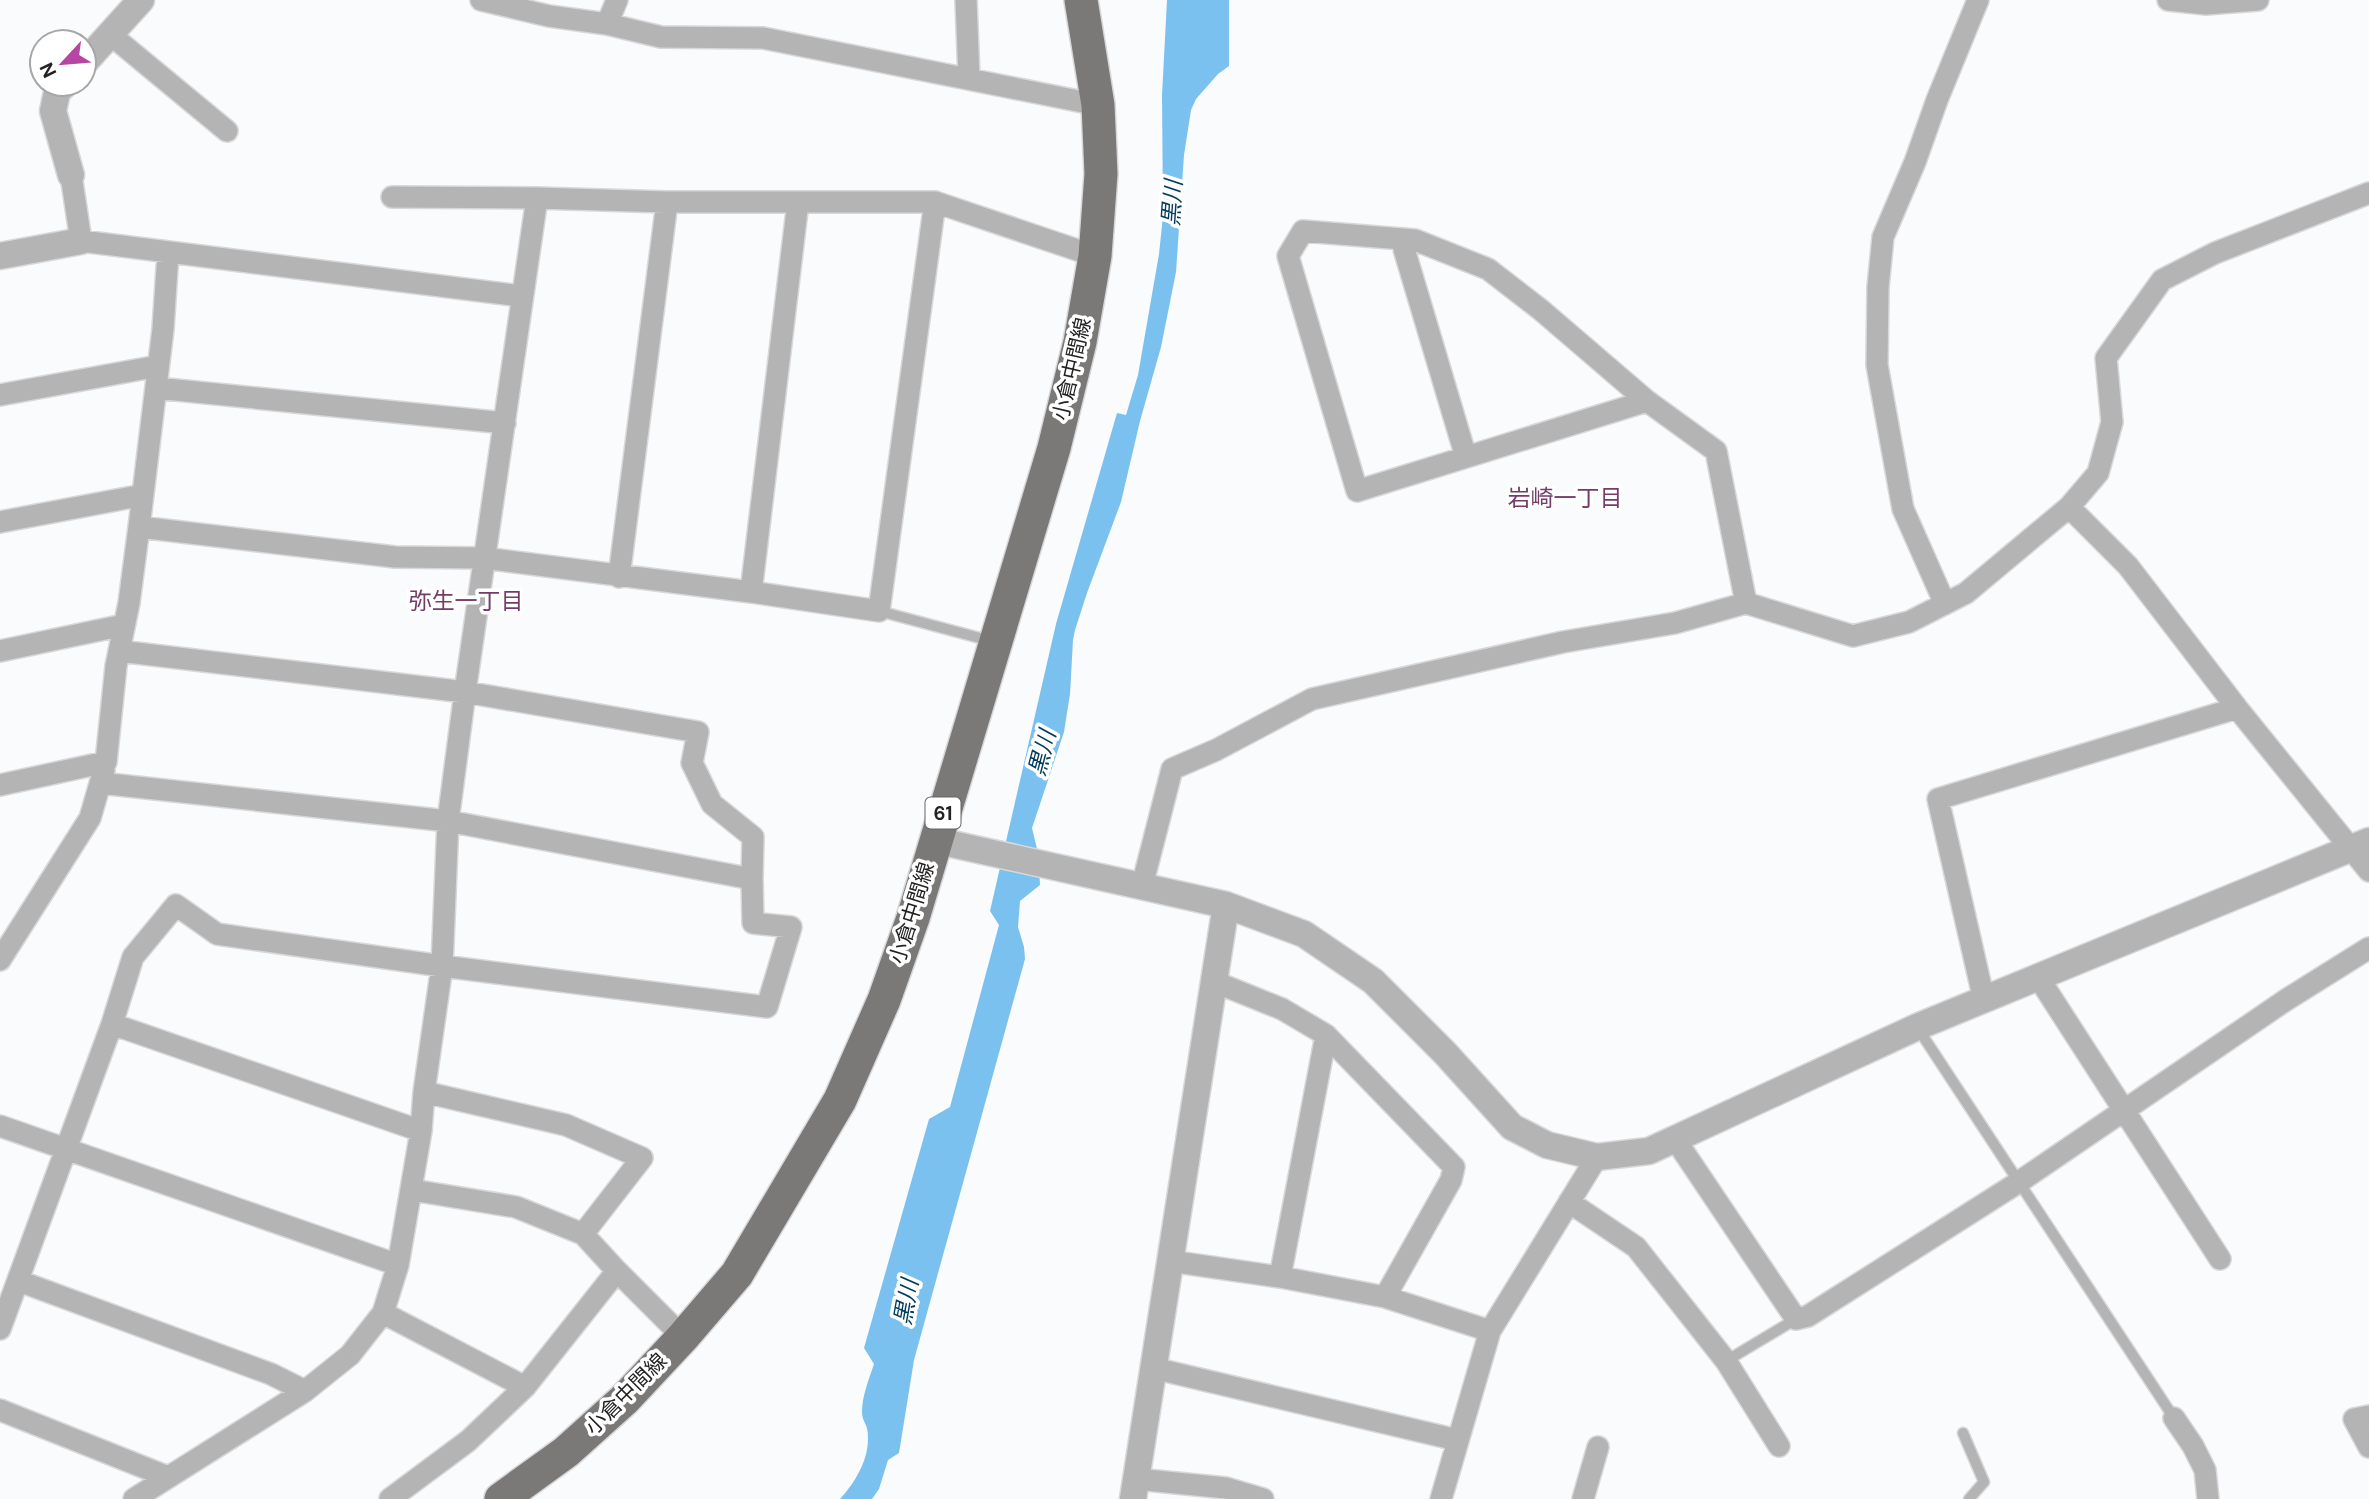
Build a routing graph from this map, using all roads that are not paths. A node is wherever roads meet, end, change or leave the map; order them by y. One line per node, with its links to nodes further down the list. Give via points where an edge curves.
1 (141, 0): 10 (street)
2 (481, 0): 9 (street)
3 (617, 0): 9 (street)
4 (966, 0): 12 (street)
5 (1081, 0): 14 (main road, 小倉中間線 / 61)
6 (1978, 0): 43 (street, via 1883,237 1878,287 1877,365 1903,509)
7 (2168, 0): 8 (street, via 2206,4)
8 (2258, 0)
9 (607, 24): 12 (street, via 661,37 763,38)
10 (111, 35): 11 (street); 15 (street)
11 (98, 48)
12 (969, 78): 14 (street)
13 (56, 98): 16 (street, via 53,111)
14 (1098, 105): 27 (main road, 小倉中間線 / 61, via 1101,174)
15 (227, 131)
16 (71, 175): 24 (street)
17 (2369, 193): 36 (street, via 2215,253 2162,280 2106,358 2112,422 2098,473)
18 (392, 197): 19 (street)
19 (537, 198): 20 (street); 28 (street)
20 (667, 202): 21 (street); 40 (street)
21 (798, 202): 22 (street); 41 (street)
22 (935, 202): 27 (street); 44 (street)
23 (1401, 239): 32 (street, via 1415,240 1488,269); 34 (street); 34 (street, via 1303,230 1288,256 1357,491)
24 (81, 241): 25 (street); 26 (street)
25 (168, 253): 28 (street); 29 (street)
26 (0, 256)
27 (1095, 256): 46 (main road, 小倉中間線 / 61, via 1054,448)
28 (521, 296): 33 (street)
29 (158, 366): 30 (street); 31 (street)
30 (156, 388): 33 (street); 35 (street)
31 (0, 396)
32 (1647, 401): 34 (street); 42 (street, via 1716,451)
33 (505, 423): 39 (street)
34 (1466, 457)
35 (143, 495): 37 (street); 38 (street)
36 (2069, 507): 43 (street, via 1966,593); 50 (street, via 2128,566)
37 (0, 522)
38 (139, 527): 39 (street, via 395,556); 45 (street)
39 (484, 558): 40 (street); 49 (street)
40 (619, 577): 41 (street)
41 (751, 592): 44 (street)
42 (1746, 603): 43 (street, via 1853,636 1909,622); 59 (street, via 1675,623 1563,642 1312,699 1172,769)
43 (1945, 604)
44 (879, 611): 46 (lane)
45 (124, 625): 47 (street); 48 (street)
46 (995, 642): 55 (main road, 小倉中間線 / 61)
47 (0, 651)
48 (119, 651): 49 (street); 51 (street)
49 (465, 692): 54 (street); 58 (street, via 698,732 692,763 712,804 753,837)
50 (2237, 708): 56 (street); 66 (street, via 1938,799)
51 (106, 762): 52 (street); 53 (street)
52 (100, 783): 54 (street); 62 (street, via 90,818)
53 (0, 785)
54 (448, 821): 58 (street); 63 (street)
55 (934, 840): 59 (street); 92 (main road, 小倉中間線 / 61, via 884,1000 840,1100 737,1274)
56 (2359, 844): 57 (street); 64 (street)
57 (2369, 871)
58 (752, 879): 63 (street, via 753,923 791,927 768,1007)
59 (1142, 886): 60 (street)
60 (1226, 905): 65 (street); 76 (street, via 1304,934 1373,981 1512,1127 1547,1146)
61 (2369, 948): 71 (street)
62 (0, 960)
63 (442, 966): 67 (street, via 217,934 176,905 133,957); 70 (street)
64 (2038, 978): 66 (street); 71 (street)
65 (1215, 982): 69 (street, via 1282,1009); 82 (street)
66 (1983, 1000): 68 (street)
67 (112, 1024): 73 (street); 75 (street)
68 (1917, 1027): 74 (street); 77 (lane)
69 (1326, 1035): 85 (street); 87 (street, via 1454,1167)
70 (424, 1092): 73 (street); 80 (street, via 566,1125 642,1158)
71 (2124, 1111): 77 (street); 81 (street)
72 (0, 1126): 75 (street)
73 (421, 1131): 78 (street)
74 (1675, 1139): 76 (street, via 1649,1151); 89 (street)
75 (65, 1148): 83 (street); 86 (street)
76 (1597, 1157): 79 (street)
77 (2020, 1182): 89 (street, via 1808,1316); 99 (lane)
78 (412, 1190): 80 (street, via 516,1207); 83 (street)
79 (1569, 1202): 91 (street); 93 (street, via 1636,1247)
80 (583, 1234): 84 (street)
81 (2220, 1259)
82 (1170, 1261): 85 (street); 94 (street)
83 (398, 1265): 88 (street)
84 (617, 1271): 92 (street); 95 (street)
85 (1280, 1277): 87 (street)
86 (19, 1281): 90 (street); 96 (street, via 271,1374)
87 (1385, 1297): 91 (street)
88 (383, 1313): 95 (street); 96 (street, via 350,1355)
89 (1796, 1319): 93 (lane)
90 (0, 1329)
91 (1490, 1332): 101 (street)
92 (683, 1337): 109 (main road, 小倉中間線 / 61, via 625,1399 566,1452)
93 (1726, 1361): 102 (street)
94 (1153, 1367): 101 (street); 106 (street)
95 (525, 1387): 108 (street, via 468,1441)
96 (304, 1391): 105 (street)
97 (0, 1410): 105 (street)
98 (2369, 1416): 104 (street, via 2354,1419)
99 (2174, 1418): 114 (street, via 2205,1470)
100 (1963, 1433): 113 (lane, via 1984,1482)
101 (1457, 1440): 111 (street)
102 (1779, 1446)
103 (1598, 1447): 112 (street)
104 (2369, 1447)
105 (168, 1478): 107 (street)
106 (1134, 1489): 110 (street, via 1226,1488)
107 (134, 1499)
108 (390, 1499)
109 (501, 1499)
110 (1263, 1499)
111 (1441, 1499)
112 (1583, 1499)
113 (1969, 1499)
114 (2208, 1499)

